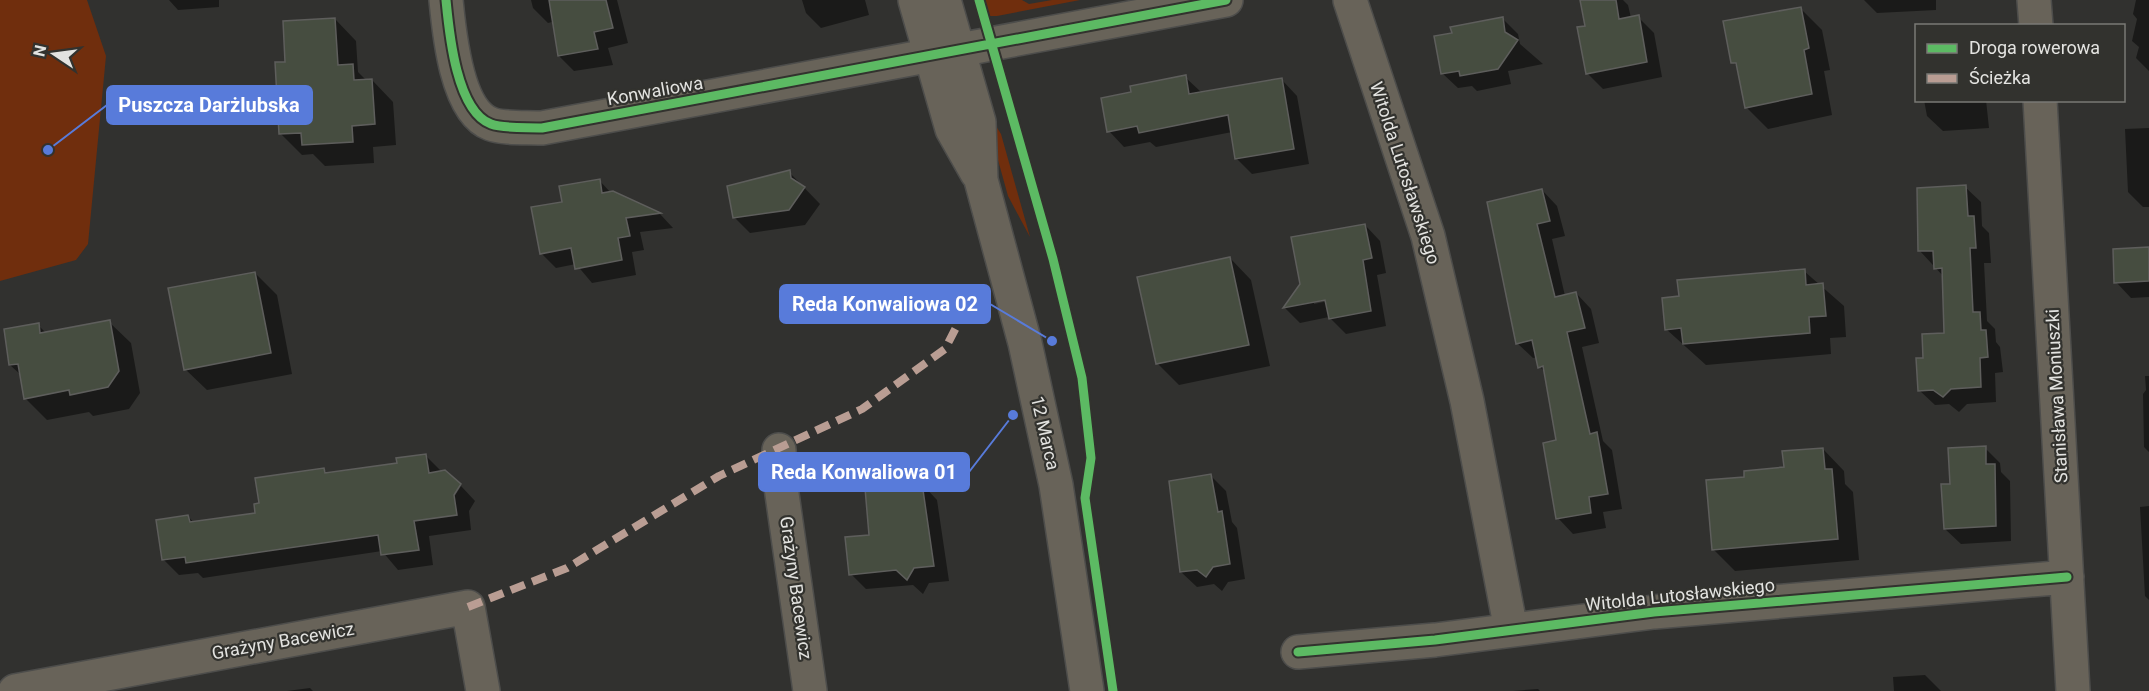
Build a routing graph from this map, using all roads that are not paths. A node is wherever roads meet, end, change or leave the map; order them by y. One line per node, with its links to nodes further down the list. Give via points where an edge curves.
1 (446, 0): 8 (street, Konwaliowa, via 461,84 473,109 490,124 542,128)
2 (915, 0): 8 (street, 12 Marca)
3 (944, 0): 8 (street, 12 Marca)
4 (1227, 0): 8 (street, Konwaliowa)
5 (1350, 0): 12 (street, Witolda Lutosławskiego, via 1428,236 1467,401)
6 (2034, 0): 7 (street)
7 (2036, 24)
8 (945, 53): 17 (street, 12 Marca, via 979,122 981,180 1025,343 1054,476)
9 (2040, 102): 11 (street, Stanisława Moniuszki)
10 (779, 450): 16 (street, Grażyny Bacewicz)
11 (2067, 577): 12 (street, Witolda Lutosławskiego, via 1654,612); 18 (street, Stanisława Moniuszki)
12 (1511, 630): 13 (street, Witolda Lutosławskiego)
13 (1298, 652)
14 (15, 691): 15 (street, Grażyny Bacewicz, via 468,608)
15 (483, 691)
16 (810, 691)
17 (1087, 691)
18 (2073, 691)

